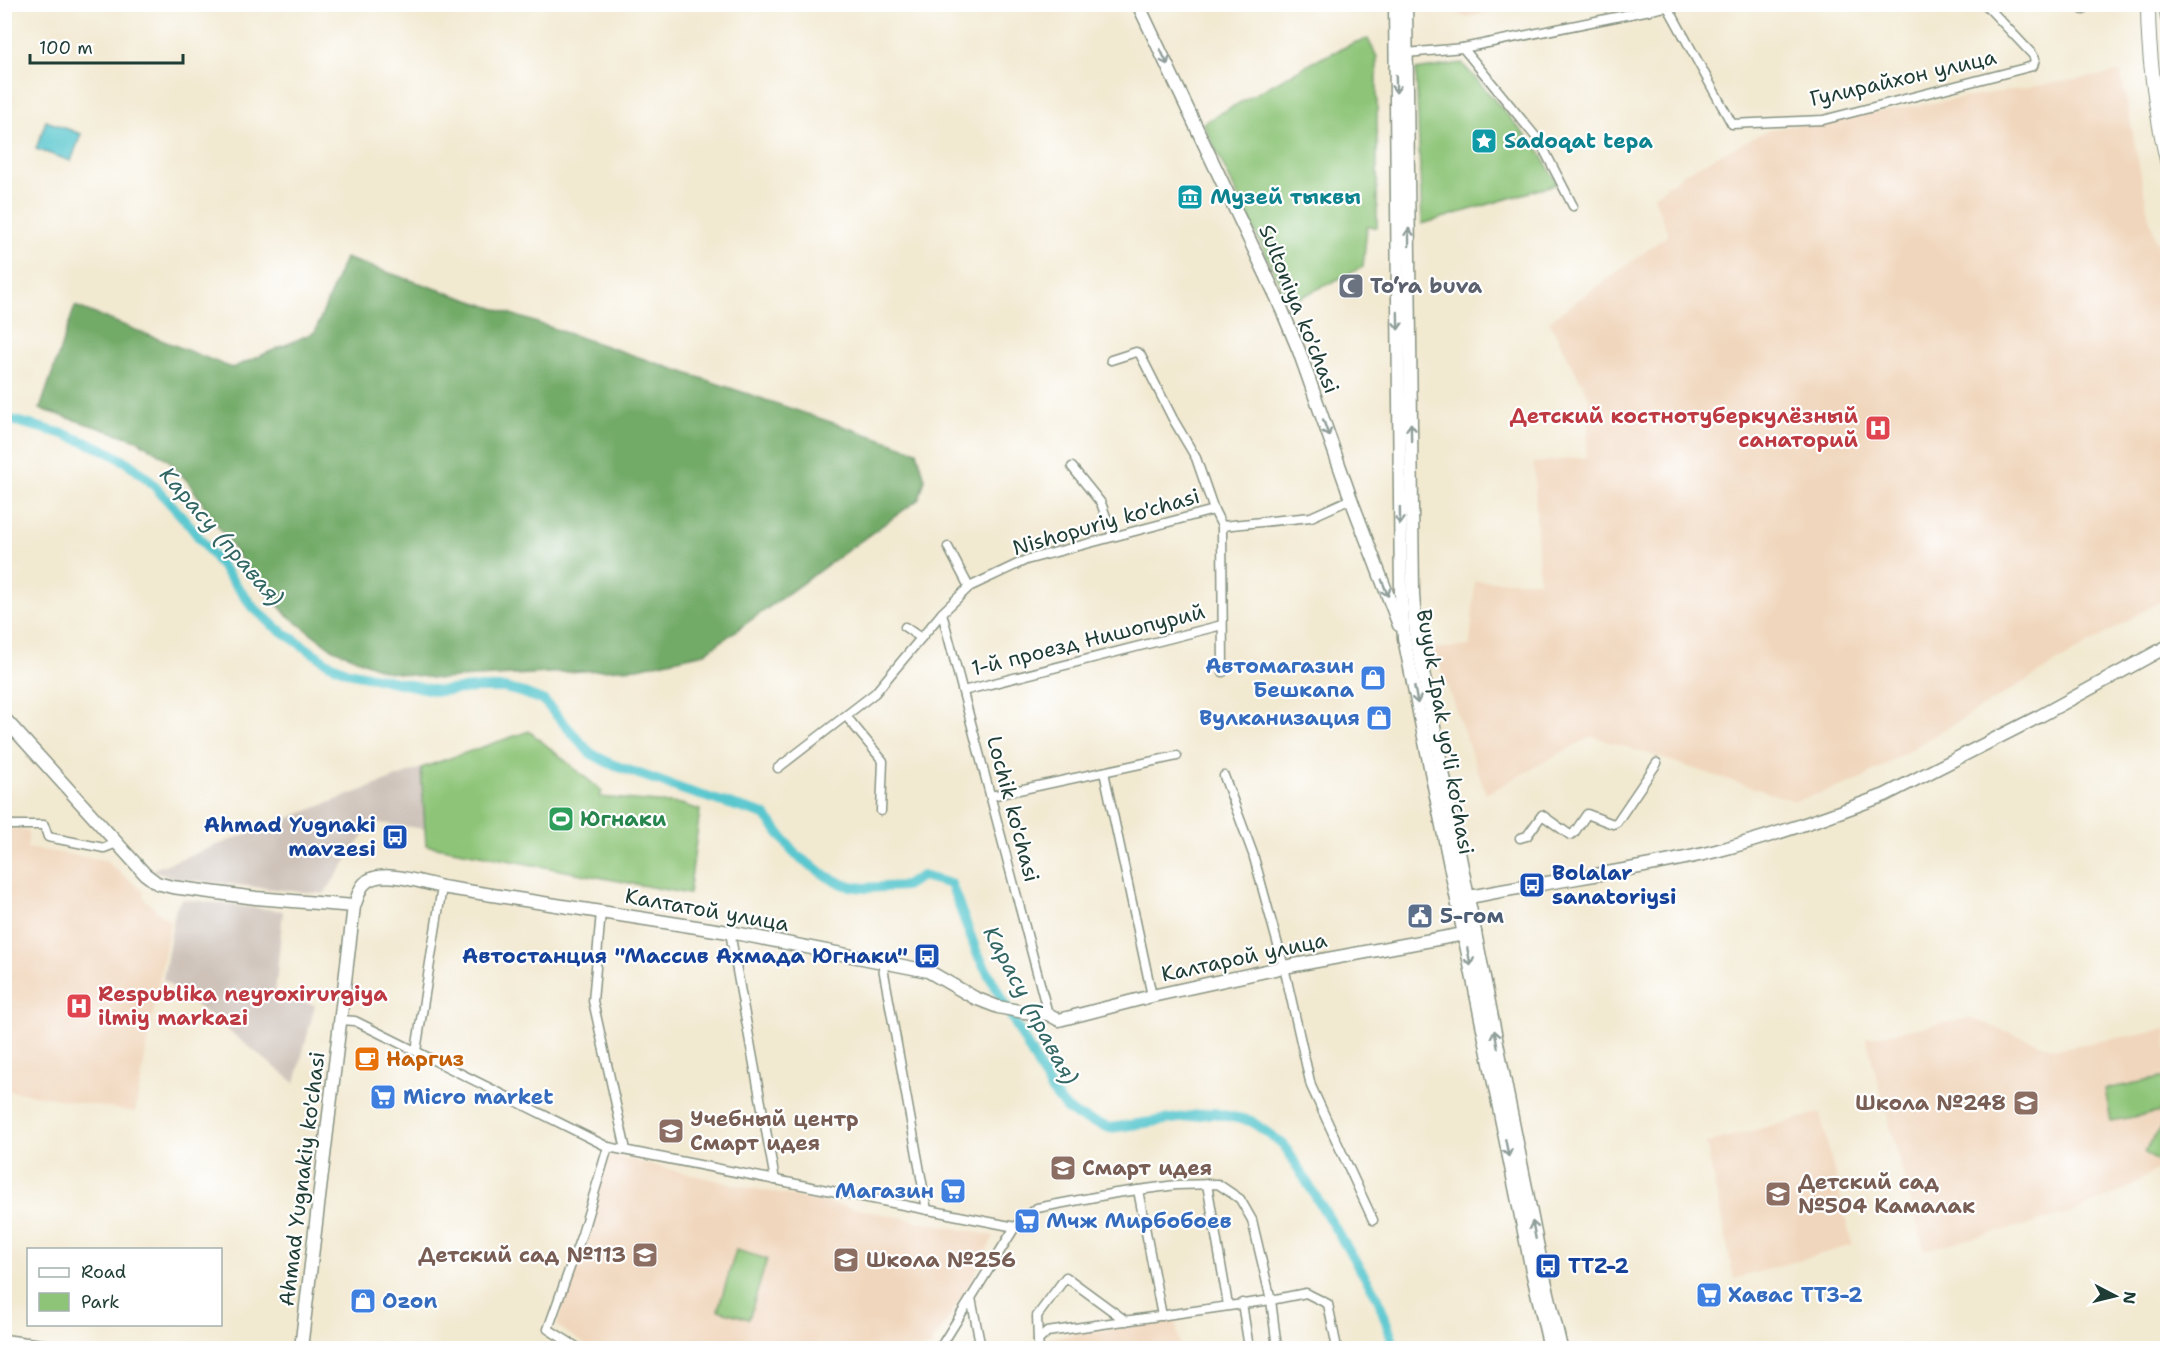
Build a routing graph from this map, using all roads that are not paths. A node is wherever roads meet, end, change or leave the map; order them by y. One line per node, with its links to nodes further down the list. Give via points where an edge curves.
1 (1138, 4): 14 (street, Sultoniya ko'chasi, one-way to 14, via 1277,298)
2 (1395, 4): 9 (street, Buyuk Ipak yo'li ko'chasi)
3 (1406, 4): 9 (street, Buyuk Ipak yo'li ko'chasi)
4 (1985, 4): 8 (street, Гулирайхон улица, via 2032,54 2032,66 1823,120 1732,124 1665,7)
5 (2148, 4): 10 (main road, via 2157,113)
6 (2166, 4): 7 (main road)
7 (2168, 18)
8 (1463, 48): 9 (street); 11 (street, via 1540,142)
9 (1401, 53): 24 (street, Buyuk Ipak yo'li ko'chasi, one-way to 24); 42 (street, Buyuk Ipak yo'li ko'chasi, one-way to 9, via 1414,616)
10 (2168, 165)
11 (1573, 206)
12 (1111, 360): 15 (street, via 1140,354 1196,458)
13 (1072, 467): 17 (street, via 1101,503)
14 (1351, 499): 16 (street, Nishopuriy ko'chasi, via 1311,518); 24 (street, Sultoniya ko'chasi, one-way to 24)
15 (1214, 510): 16 (street, Nishopuriy ko'chasi); 17 (street, Nishopuriy ko'chasi)
16 (1222, 526): 21 (street)
17 (1113, 536): 19 (street, Nishopuriy ko'chasi, via 1026,560)
18 (948, 547): 19 (street)
19 (969, 587): 20 (street, Nishopuriy ko'chasi)
20 (942, 613): 23 (street, Nishopuriy ko'chasi); 27 (street, Lochik ko'chasi)
21 (1222, 625): 26 (street); 27 (street, 1-й проезд Нишопурий)
22 (905, 627): 23 (street)
23 (921, 638): 28 (street, Nishopuriy ko'chasi, via 875,693)
24 (1404, 638): 42 (street, Buyuk Ipak yo'li ko'chasi, one-way to 42)
25 (2168, 646): 42 (street, via 2010,731 1864,803 1713,851)
26 (1222, 672)
27 (963, 691): 35 (street, Lochik ko'chasi)
28 (846, 716): 32 (street, Nishopuriy ko'chasi); 36 (street, via 883,761)
29 (4, 718): 39 (street)
30 (1177, 756): 33 (street)
31 (1657, 763): 38 (street, via 1617,822 1612,824 1587,814 1570,835 1542,815 1527,836)
32 (778, 768)
33 (1104, 772): 35 (street); 49 (street)
34 (1224, 776): 48 (street, via 1252,854)
35 (991, 796): 51 (street, Lochik ko'chasi)
36 (881, 811)
37 (4, 825): 39 (street, via 44,825 48,837 104,848)
38 (1520, 838)
39 (117, 843): 43 (street, via 149,877 167,886)
40 (374, 878): 41 (street, Калтатой улица, via 397,877); 43 (street, Ahmad Yugnakiy ko'chasi, via 364,884)
41 (442, 887): 44 (street, Калтатой улица); 53 (street)
42 (1463, 899): 46 (street, Buyuk Ipak yo'li ko'chasi)
43 (354, 906): 52 (street, Ahmad Yugnakiy ko'chasi)
44 (601, 912): 45 (street, Калтатой улица); 55 (street, via 592,1001)
45 (730, 932): 47 (street, Калтатой улица); 56 (street)
46 (1469, 933): 48 (street, Калтарой улица); 78 (street, Buyuk Ipak yo'li ko'chasi, one-way to 78); 79 (street, Buyuk Ipak yo'li ko'chasi, one-way to 46)
47 (882, 962): 50 (street, Калтатой улица, via 928,971 975,998); 59 (street)
48 (1284, 967): 49 (street, Калтарой улица); 60 (street, via 1311,1086)
49 (1152, 996): 51 (street, Калтарой улица, via 1059,1020)
50 (1024, 1012): 51 (street, Калтарой улица)
51 (1048, 1014)
52 (341, 1020): 53 (street, via 355,1021); 71 (street, Ahmad Yugnakiy ko'chasi)
53 (416, 1051): 54 (street)
54 (608, 1147): 55 (street); 72 (street, via 548,1329)
55 (626, 1150): 56 (street)
56 (776, 1179): 59 (street)
57 (1208, 1184): 58 (street); 63 (street, via 1218,1184 1240,1199 1252,1220); 65 (street)
58 (1138, 1190): 61 (street, via 1037,1208); 66 (street)
59 (927, 1210): 61 (street)
60 (1373, 1220)
61 (1015, 1227): 62 (street)
62 (971, 1298): 73 (street); 74 (street)
63 (1271, 1300): 64 (street); 76 (street); 77 (street, via 1306,1293 1328,1304)
64 (1242, 1304): 65 (street); 75 (street)
65 (1228, 1305): 66 (street)
66 (1162, 1316): 67 (street)
67 (1126, 1321): 69 (street, via 1047,1332); 69 (street, via 1066,1277 1037,1316)
68 (4, 1340): 70 (street)
69 (1039, 1345)
70 (72, 1348)
71 (301, 1348)
72 (578, 1348)
73 (940, 1348)
74 (981, 1348)
75 (1249, 1348)
76 (1277, 1348)
77 (1337, 1348)
78 (1550, 1348)
79 (1561, 1348)

